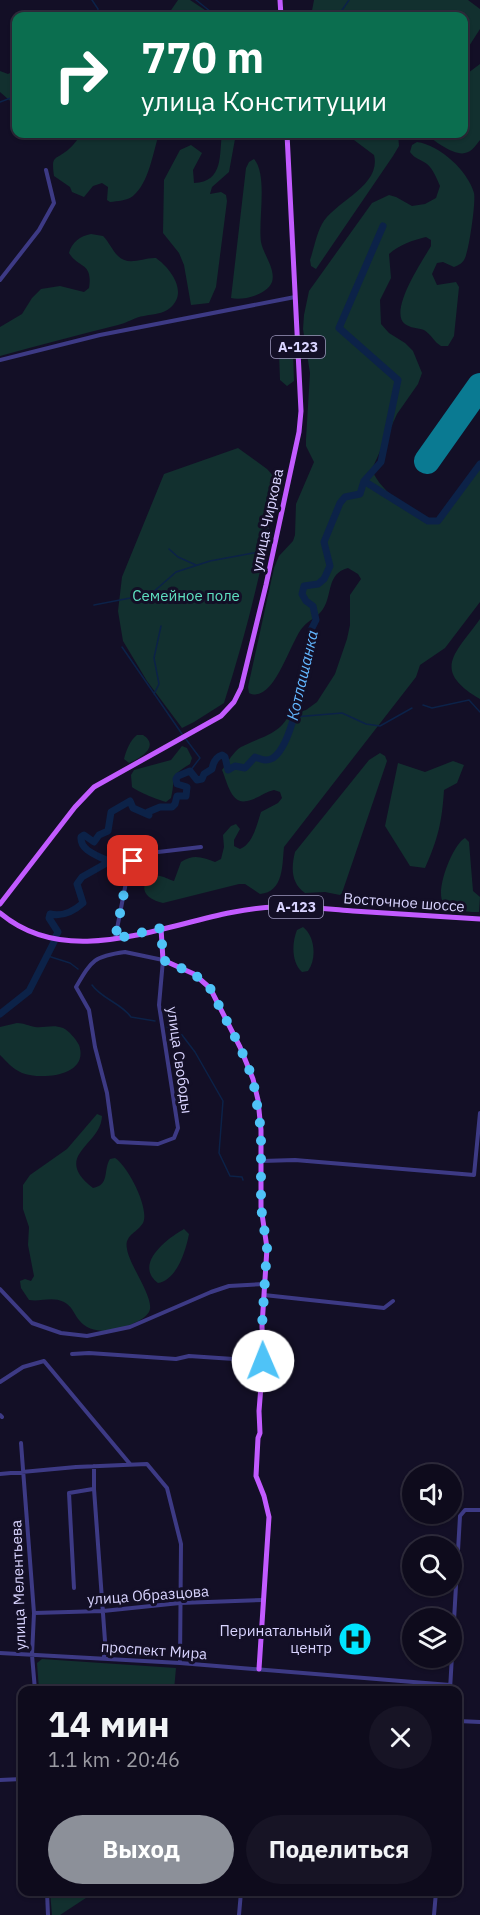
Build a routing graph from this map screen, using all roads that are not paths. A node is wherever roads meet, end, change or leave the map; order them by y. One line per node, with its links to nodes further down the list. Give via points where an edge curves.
1 (287, 138): 4 (main road, улица Чиркова / А-123)
2 (46, 170): 3 (street, via 54,202 39,230)
3 (0, 280)
4 (296, 297): 5 (street, via 100,334); 7 (main road, улица Чиркова / А-123, via 302,411 241,688 221,716 94,788)
5 (0, 360)
6 (201, 847): 11 (street, via 141,854 133,861)
7 (0, 904)
8 (0, 913): 11 (main road, А-123, via 16,925 70,942)
9 (480, 919): 10 (main road, Восточное шоссе / А-123, via 277,907 239,910)
10 (161, 928): 11 (main road, Восточное шоссе / А-123); 12 (main road)
11 (115, 939)
12 (163, 960): 12 (street, улица Свободы, via 159,1005 178,1128 174,1138 158,1144 118,1142 113,1137 89,1010 76,987 95,960 106,954 125,952); 14 (main road, via 202,979 217,999 253,1079 261,1130)
13 (480, 1113): 14 (street, via 474,1175 295,1160)
14 (261, 1161): 15 (main road, via 261,1207 267,1248)
15 (264, 1284): 16 (street, via 229,1286 130,1327 87,1336 61,1334 32,1323); 17 (main road)
16 (0, 1289)
17 (264, 1295): 18 (street, via 384,1308); 20 (main road)
18 (393, 1301)
19 (72, 1354): 20 (street)
20 (263, 1361): 30 (main road, via 256,1476 269,1517)
21 (0, 1382): 23 (street, via 28,1364 42,1361)
22 (21, 1443): 25 (street, улица Мелентьева)
23 (130, 1464): 24 (street); 31 (street, via 147,1464 168,1488 181,1544)
24 (94, 1466): 25 (street); 27 (street)
25 (25, 1472): 26 (street); 33 (street, улица Мелентьева)
26 (0, 1474)
27 (94, 1489): 29 (street, via 69,1493); 32 (street)
28 (480, 1510): 39 (street, via 465,1510 460,1516)
29 (74, 1587)
30 (264, 1600): 31 (street, улица Образцова); 38 (main road)
31 (180, 1604): 32 (street, улица Образцова); 37 (street)
32 (103, 1611): 33 (street, улица Образцова); 36 (street)
33 (34, 1613): 35 (street, улица Мелентьева)
34 (0, 1653): 35 (street, проспект Мира)
35 (33, 1655): 36 (street, проспект Мира); 40 (street, улица Мелентьева)
36 (104, 1659): 37 (street, проспект Мира)
37 (180, 1664): 38 (street, проспект Мира)
38 (259, 1670): 39 (street, проспект Мира)
39 (450, 1685)
40 (35, 1686)
41 (462, 1721): 42 (street)
42 (480, 1722)
43 (18, 1779): 44 (street)
44 (0, 1780)
45 (47, 1896): 48 (street)
46 (241, 1896): 49 (street)
47 (435, 1896): 50 (street)
48 (48, 1915)
49 (239, 1915)
50 (434, 1915)

